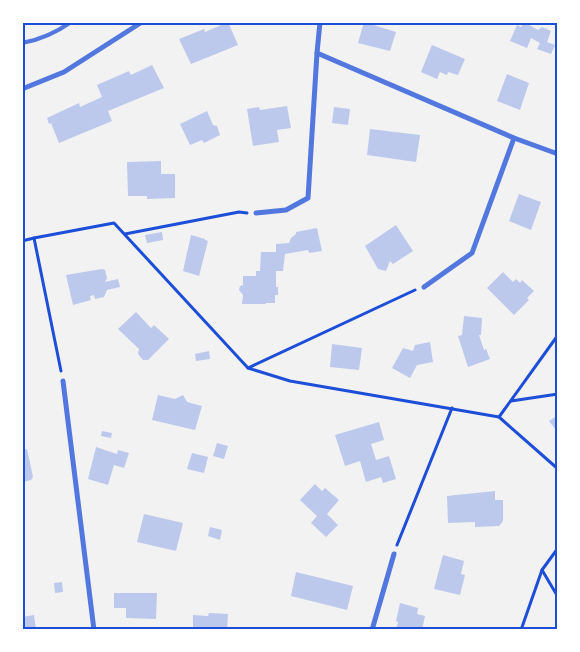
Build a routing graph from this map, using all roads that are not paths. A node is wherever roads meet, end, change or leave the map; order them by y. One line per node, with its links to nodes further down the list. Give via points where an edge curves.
1 (71, 22): 4 (lane, via 60,30)
2 (142, 22): 6 (street, via 64,72)
3 (320, 22): 5 (street)
4 (22, 43)
5 (317, 53): 7 (street); 9 (street, via 308,198 286,210)
6 (22, 89)
7 (514, 138): 8 (street); 10 (street, via 472,253)
8 (558, 154)
9 (256, 213)
10 (424, 287)
11 (63, 381): 13 (street)
12 (394, 554): 14 (street)
13 (94, 630)
14 (372, 630)

